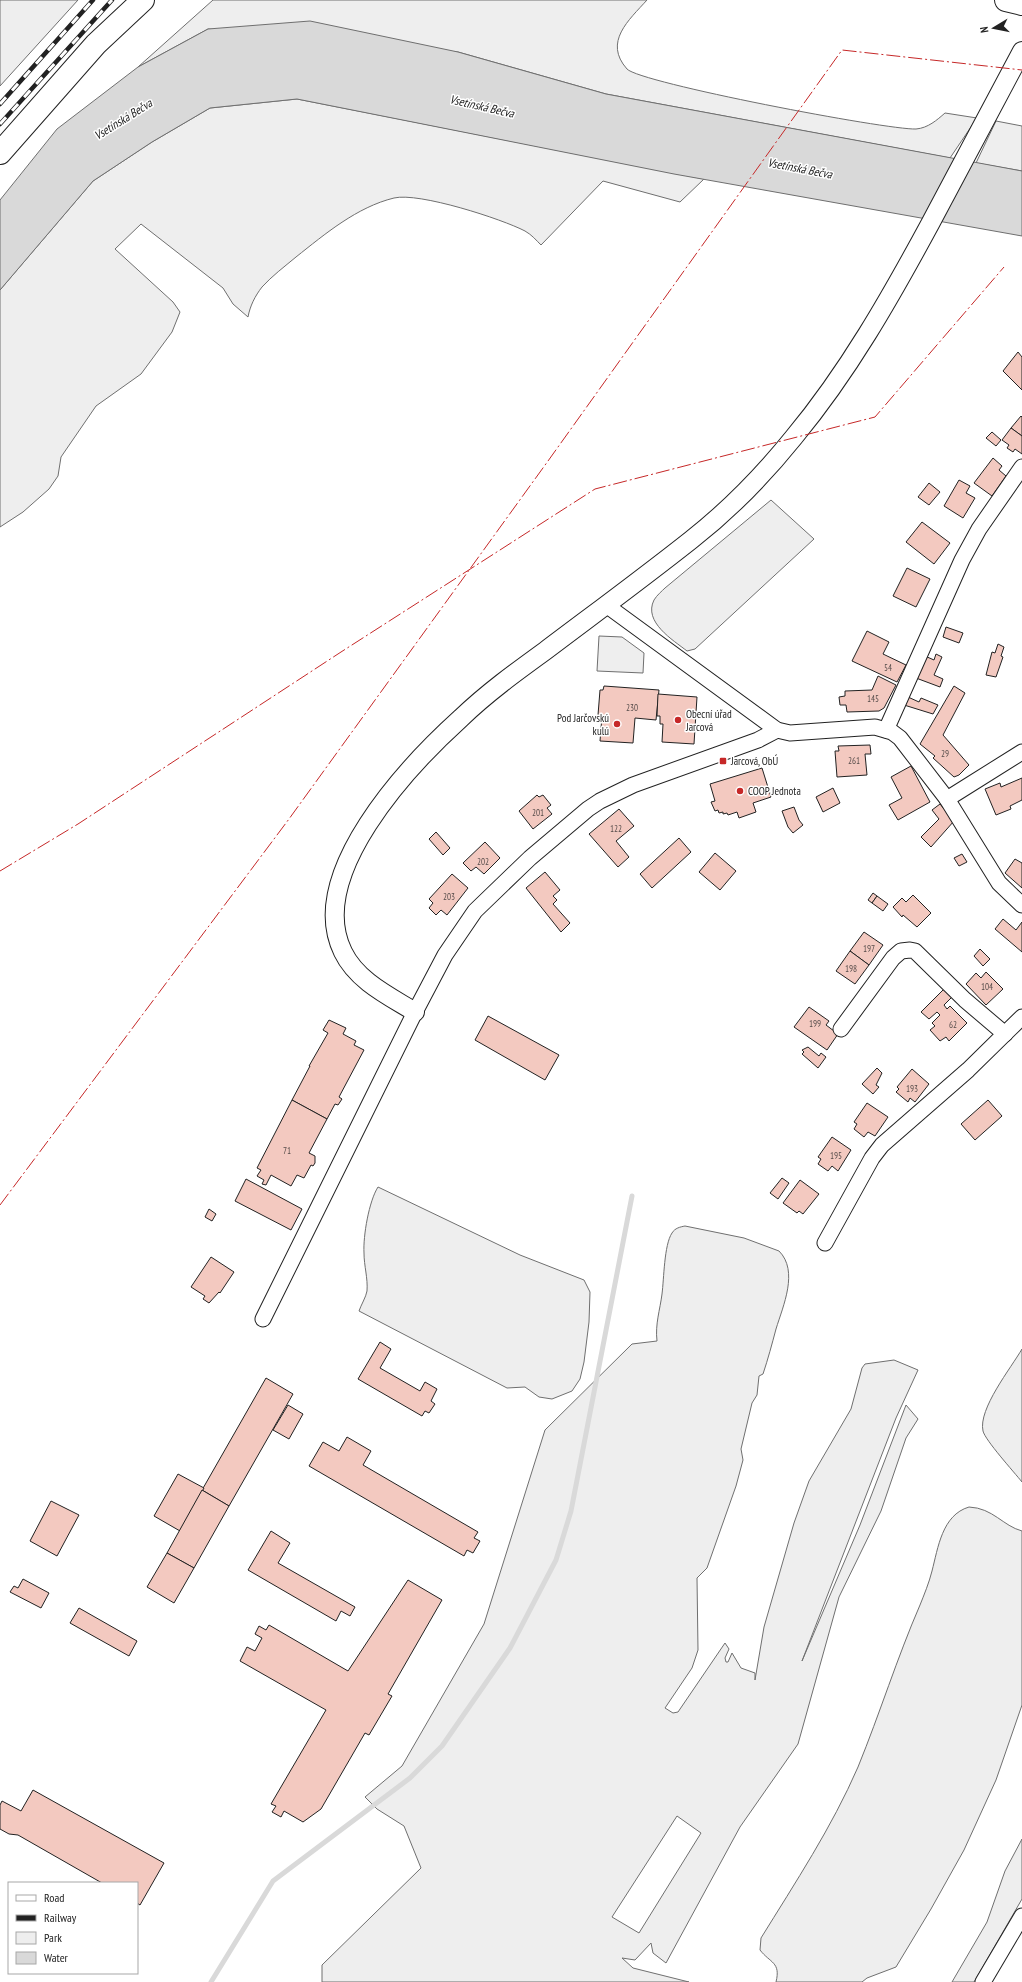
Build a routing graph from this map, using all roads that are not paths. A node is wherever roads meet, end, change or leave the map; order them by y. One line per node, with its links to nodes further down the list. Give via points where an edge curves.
1 (143, 0): 5 (main road, via 96,44)
2 (1006, 0): 3 (main road)
3 (1022, 4)
4 (1022, 51): 7 (street, via 906,268 849,363 816,410 776,459 694,538)
5 (0, 152)
6 (1022, 467): 9 (street, via 979,529 951,581)
7 (606, 604): 8 (street); 13 (street, via 461,718 381,806 344,866 335,897 334,924 342,952 360,976)
8 (777, 730): 9 (street, via 790,733 864,727); 13 (street, via 758,740 633,785 588,809 530,858 475,911 445,955)
9 (886, 730): 11 (street, via 905,743)
10 (1022, 752): 11 (street)
11 (947, 799): 12 (street, via 999,883)
12 (1022, 905)
13 (415, 1012): 18 (street)
14 (1022, 1017): 16 (street)
15 (841, 1029): 16 (street, via 893,958 901,951 910,950 920,954 961,996)
16 (1005, 1034): 17 (street, via 882,1145 872,1158)
17 (825, 1243)
18 (263, 1319)
19 (1022, 1916): 20 (street)
20 (984, 1982)

